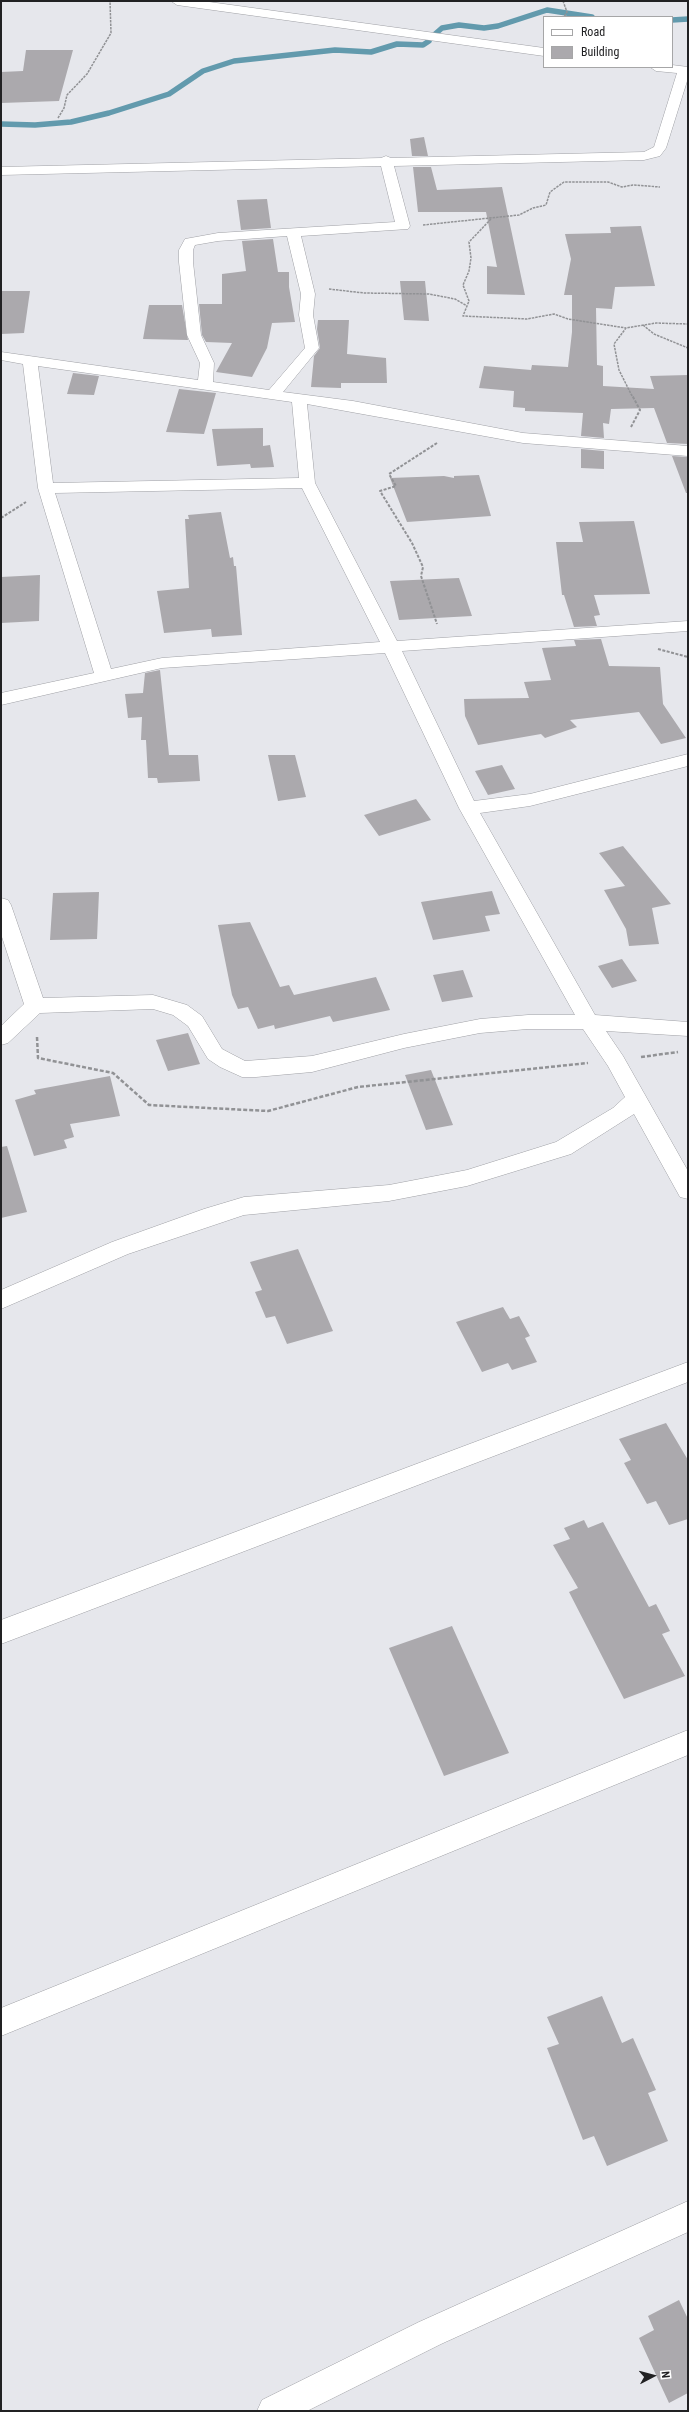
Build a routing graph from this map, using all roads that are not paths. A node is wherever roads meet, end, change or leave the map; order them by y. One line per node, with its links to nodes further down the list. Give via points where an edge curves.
1 (177, 1): 2 (street)
2 (543, 52)
3 (664, 68): 4 (street)
4 (686, 71): 5 (street, via 660,148 655,153 617,157)
5 (386, 160): 6 (street); 7 (street, via 403,226)
6 (1, 171)
7 (293, 232): 10 (street, via 218,237 190,242 186,250 186,262 194,335 208,363); 11 (street, via 308,294 306,315 312,348)
8 (1, 356): 9 (street)
9 (30, 360): 10 (street); 15 (street)
10 (205, 385): 11 (street)
11 (272, 395): 12 (street)
12 (299, 399): 13 (street, via 353,406 523,438); 14 (street)
13 (688, 451)
14 (307, 482): 15 (street); 17 (street)
15 (46, 488): 18 (street)
16 (688, 626): 17 (street)
17 (391, 647): 18 (street, via 162,663); 21 (street)
18 (104, 676): 19 (street)
19 (1, 699)
20 (688, 760): 21 (street, via 530,800)
21 (468, 808): 24 (street)
22 (1, 905): 23 (street)
23 (35, 1006): 24 (street, via 153,1002 180,1010 195,1021 215,1054 242,1068 256,1069 312,1064 404,1041 480,1026 528,1022); 26 (street)
24 (589, 1022): 25 (street); 27 (street, via 616,1061)
25 (688, 1029)
26 (1, 1038)
27 (636, 1100): 28 (street); 29 (street, via 620,1114 563,1148 467,1178 396,1192 244,1206 120,1248)
28 (688, 1191)
29 (1, 1300)
30 (688, 1372): 31 (street)
31 (1, 1632)
32 (688, 1742): 33 (street)
33 (1, 2022)
34 (688, 2216): 35 (street, via 430,2333)
35 (273, 2411)

